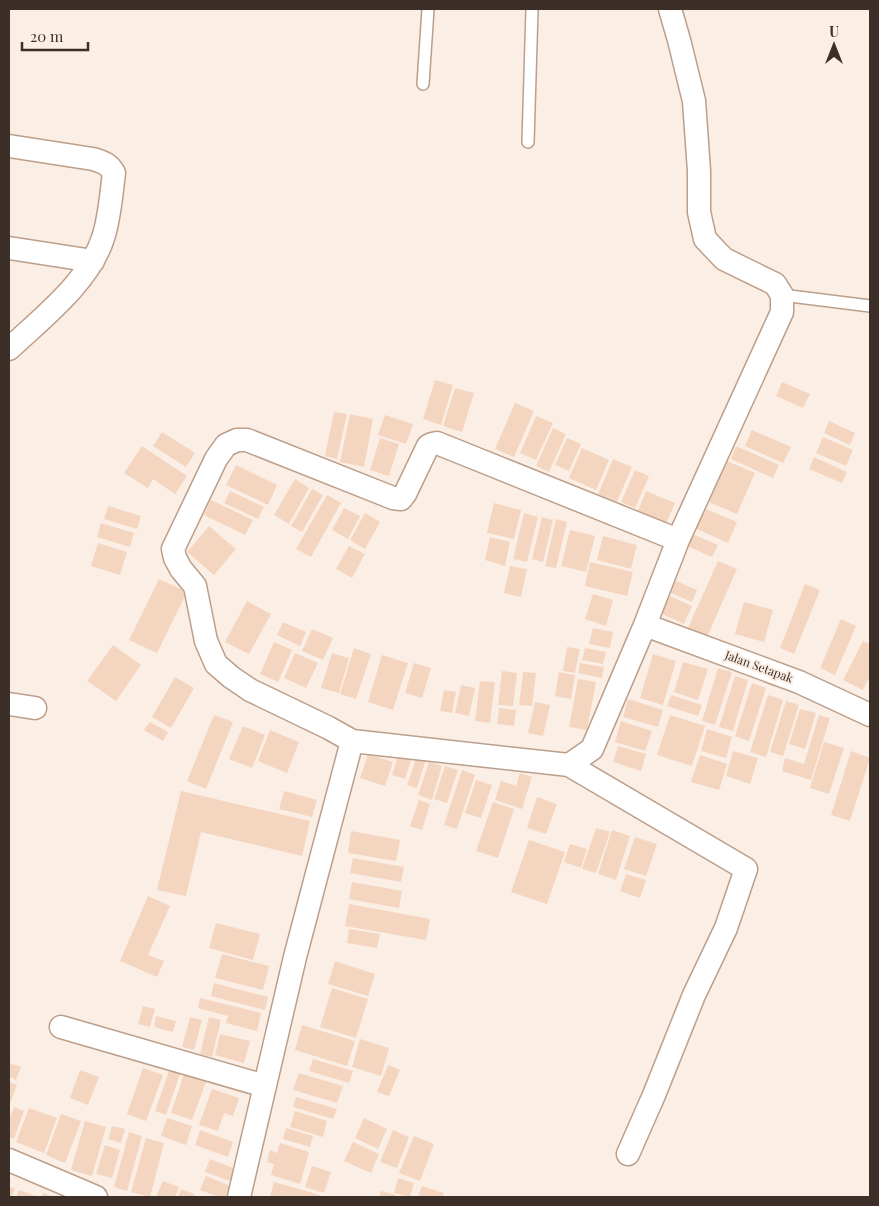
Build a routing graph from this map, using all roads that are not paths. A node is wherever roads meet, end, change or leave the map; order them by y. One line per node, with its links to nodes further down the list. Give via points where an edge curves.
1 (428, 9): 4 (lane)
2 (532, 9): 5 (lane)
3 (670, 9): 9 (street, via 694,101 699,212 705,239 724,259 775,284)
4 (423, 84)
5 (528, 142)
6 (9, 146): 8 (street, via 93,159 111,167 114,173 109,218)
7 (9, 248): 8 (street)
8 (93, 261): 11 (street, via 69,293)
9 (782, 295): 10 (lane); 12 (street, via 782,312)
10 (870, 306)
11 (9, 349)
12 (678, 540): 13 (street); 17 (street, via 437,443 428,446 401,499 247,440 226,445 216,459 173,549 181,569 195,586 206,641 216,664 231,677 250,690)
13 (645, 625): 16 (street, Jalan Setapak, via 799,682); 18 (street, via 592,749)
14 (9, 704): 15 (street)
15 (35, 708)
16 (870, 715)
17 (352, 741): 18 (street); 20 (street, via 294,957)
18 (569, 765): 21 (street, via 746,869 726,928 694,995)
19 (60, 1027): 20 (street)
20 (266, 1086): 24 (street)
21 (628, 1154)
22 (9, 1160): 23 (street)
23 (96, 1197)
24 (239, 1197)

